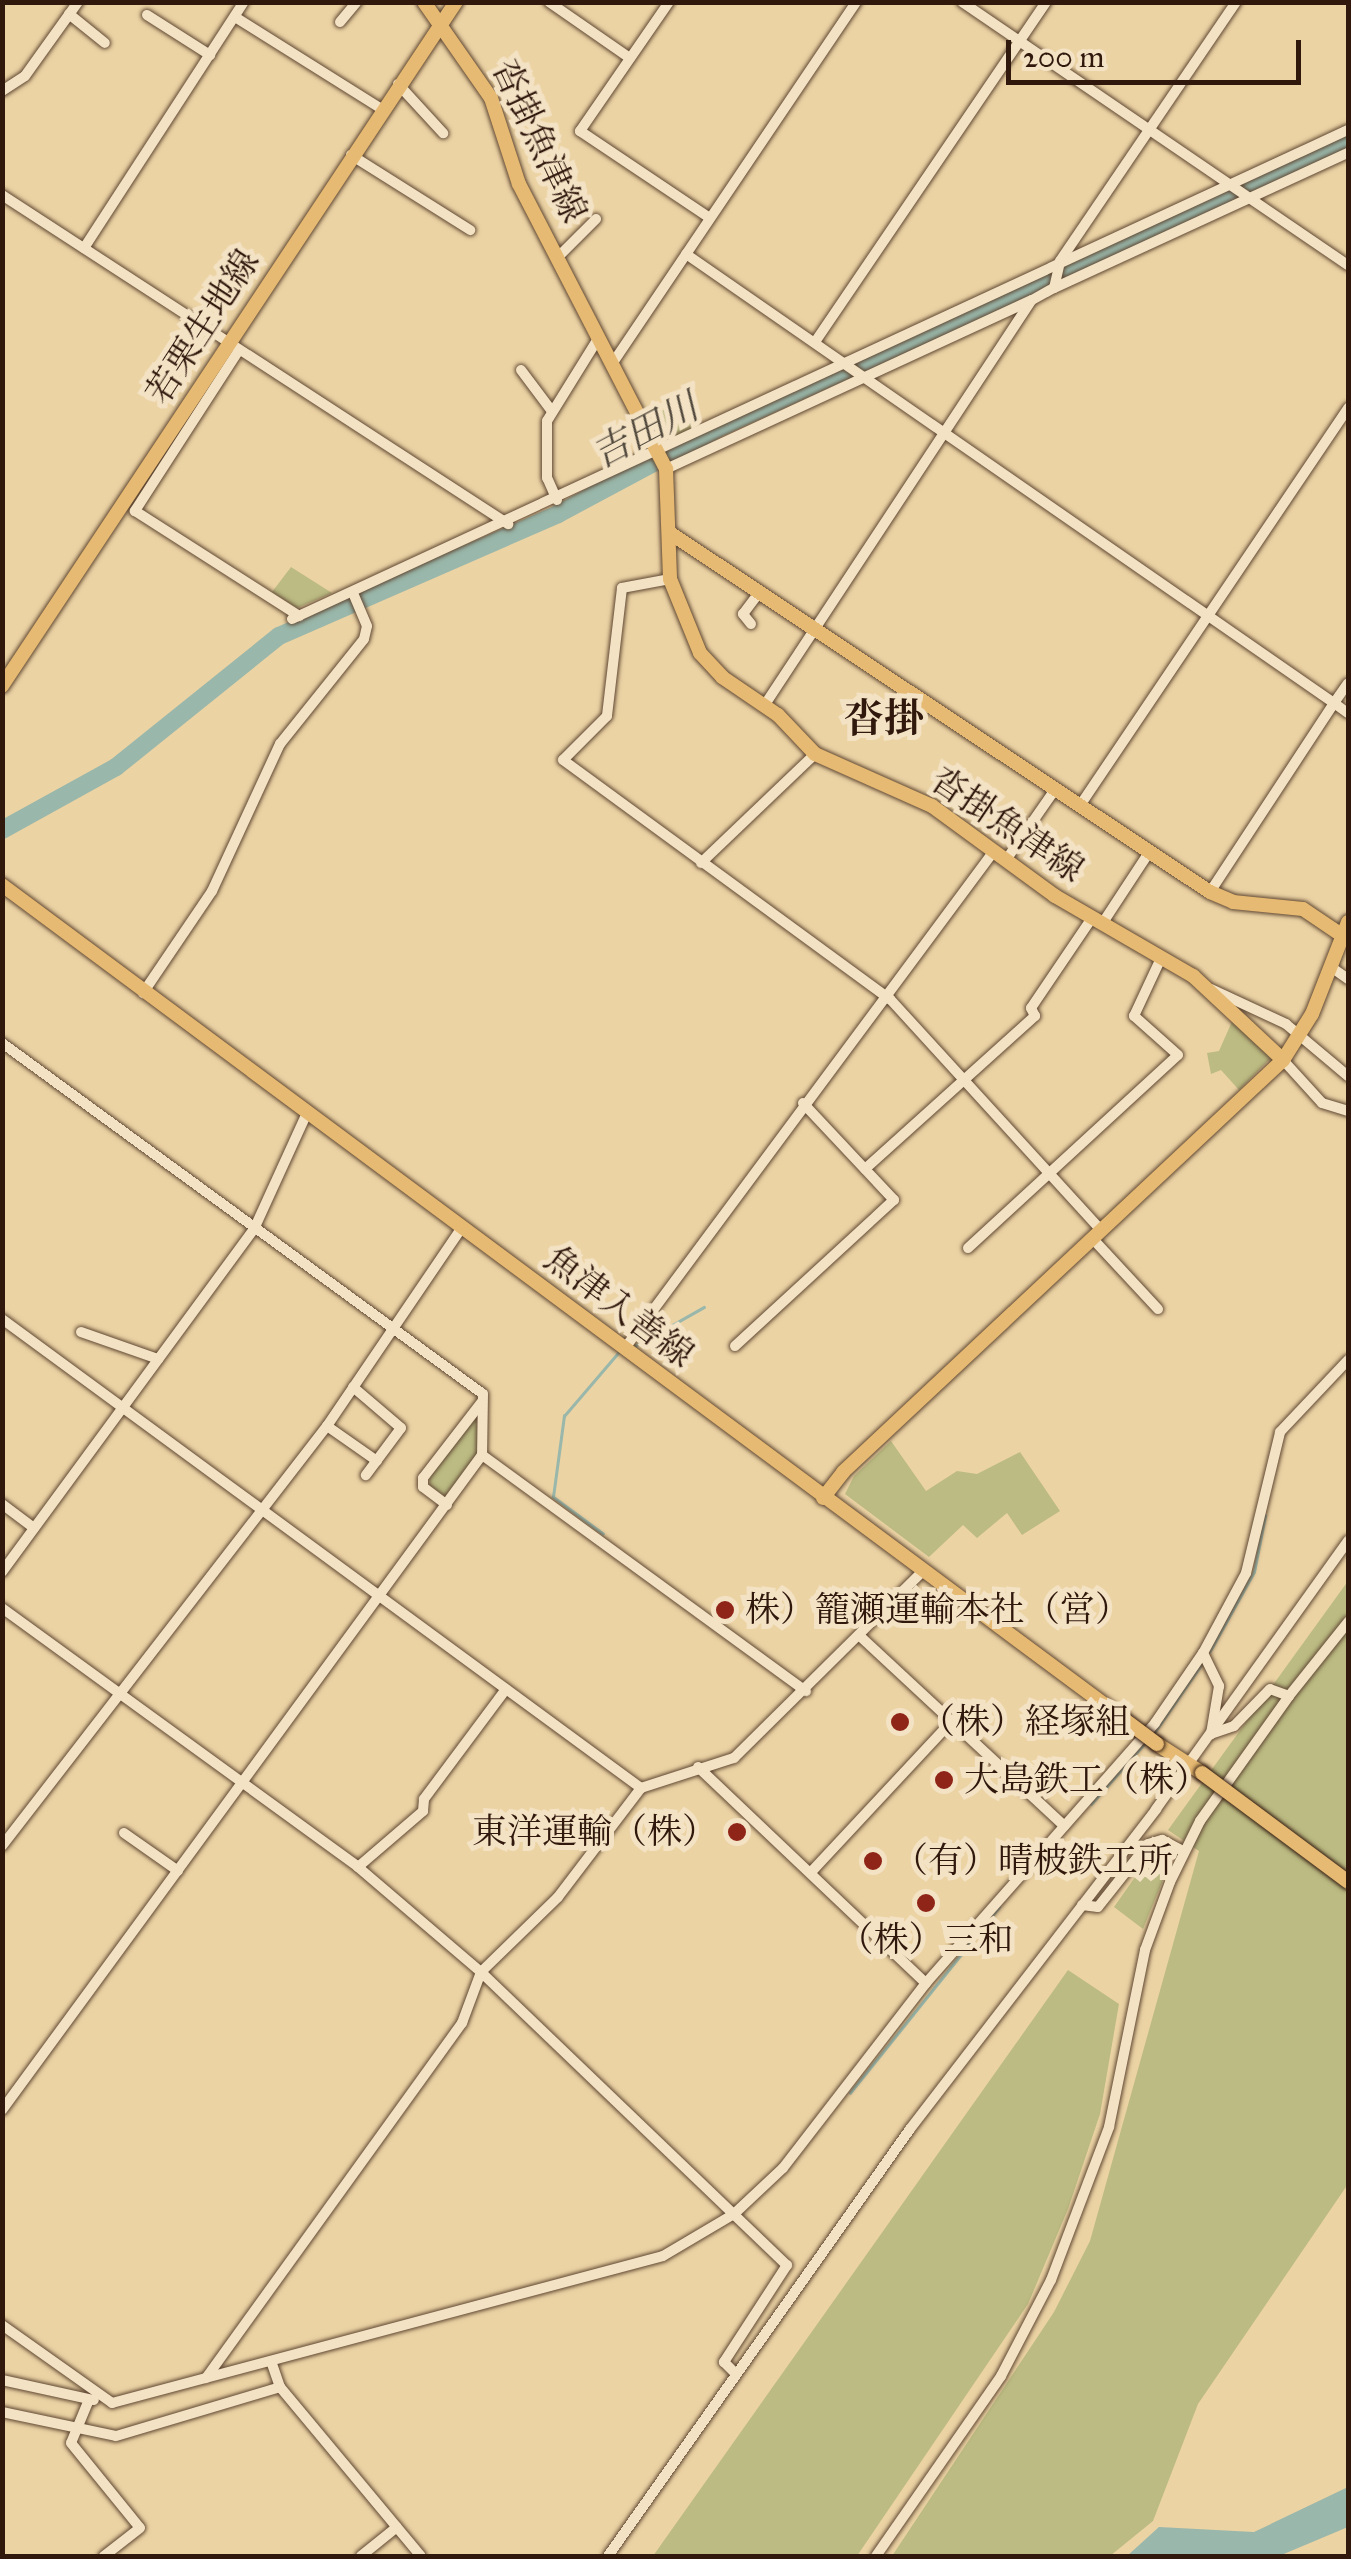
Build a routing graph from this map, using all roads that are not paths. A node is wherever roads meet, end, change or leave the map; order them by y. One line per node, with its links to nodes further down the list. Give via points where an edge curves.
1 (78, 2): 12 (street)
2 (244, 2): 14 (street)
3 (358, 2): 16 (street)
4 (424, 2): 15 (main road, 沓掛魚津線)
5 (456, 2): 15 (main road, 若栗生地線)
6 (548, 2): 20 (street)
7 (669, 2): 20 (street)
8 (856, 2): 32 (street)
9 (962, 2): 17 (street)
10 (1046, 2): 17 (street)
11 (1236, 2): 24 (street)
12 (69, 14): 18 (street); 22 (street, via 25,76)
13 (146, 15): 19 (street)
14 (234, 17): 19 (street); 23 (street)
15 (439, 21): 21 (main road, 若栗生地線); 37 (main road, 沓掛魚津線, via 491,98 509,162)
16 (340, 22)
17 (1020, 42): 24 (street); 43 (street)
18 (105, 43)
19 (210, 55): 35 (street)
20 (630, 58): 32 (street, via 580,131)
21 (397, 83): 23 (main road, 若栗生地線); 26 (street)
22 (2, 91)
23 (380, 108): 28 (main road, 若栗生地線)
24 (1149, 129): 29 (street); 38 (street)
25 (1348, 130): 29 (street)
26 (443, 133)
27 (1348, 153): 31 (street)
28 (350, 155): 34 (street); 44 (main road, 若栗生地線)
29 (1228, 184): 31 (street); 38 (street)
30 (2, 195): 35 (street)
31 (1249, 198): 39 (street); 40 (street)
32 (710, 218): 36 (street)
33 (596, 219): 37 (street)
34 (470, 230)
35 (84, 248): 44 (street)
36 (686, 254): 43 (street); 45 (street)
37 (560, 255): 42 (main road, 沓掛魚津線)
38 (1058, 264): 40 (street); 46 (street)
39 (1348, 265)
40 (1055, 285): 41 (street)
41 (1032, 300): 46 (street); 50 (street)
42 (600, 338): 45 (main road, 沓掛魚津線); 49 (street)
43 (815, 342): 46 (street)
44 (234, 346): 53 (street); 56 (street, via 135,511 296,618); 62 (main road, 若栗生地線)
45 (612, 364): 51 (main road, 沓掛魚津線)
46 (849, 369): 50 (street); 51 (street); 51 (street)
47 (521, 370): 49 (street)
48 (1348, 408): 58 (street)
49 (551, 410): 52 (street, via 547,478)
50 (942, 436): 58 (street); 60 (street)
51 (662, 460): 52 (street); 54 (main road, 沓掛魚津線)
52 (557, 500): 53 (street)
53 (508, 524): 56 (street)
54 (670, 533): 55 (main road, 沓掛魚津線); 57 (main road, 沓掛魚津線)
55 (670, 579): 64 (main road, 沓掛魚津線, via 700,653); 71 (street, via 622,588 607,716 563,760)
56 (353, 593): 80 (street, via 364,639 280,744 212,891)
57 (759, 594): 59 (street, via 743,614); 60 (main road, 沓掛魚津線)
58 (1208, 617): 63 (street); 68 (street)
59 (752, 624)
60 (810, 628): 64 (street); 67 (main road, 沓掛魚津線)
61 (1348, 683): 63 (street)
62 (2, 686)
63 (1334, 703): 65 (street); 73 (street)
64 (764, 706): 66 (main road, 沓掛魚津線)
65 (1348, 713)
66 (814, 754): 70 (main road, 沓掛魚津線, via 932,806); 71 (street)
67 (1056, 788): 68 (main road, 沓掛魚津線); 70 (street)
68 (1080, 804): 69 (main road, 沓掛魚津線)
69 (1150, 851): 73 (main road, 沓掛魚津線); 74 (street)
70 (1000, 856): 74 (main road, 沓掛魚津線); 81 (street)
71 (700, 863): 81 (street)
72 (2, 886): 80 (main road, 魚津入善線)
73 (1210, 892): 75 (main road, 沓掛魚津線, via 1233,902 1303,909)
74 (1097, 921): 76 (main road, 沓掛魚津線); 86 (street, via 1031,1008 1035,1016)
75 (1346, 929): 77 (main road)
76 (1161, 958): 79 (main road, 沓掛魚津線); 91 (street, via 1134,1016 1178,1055)
77 (1331, 967): 78 (street); 82 (main road)
78 (1348, 979)
79 (1211, 989): 82 (street, via 1238,996); 84 (main road, 沓掛魚津線)
80 (143, 993): 89 (main road, 魚津入善線)
81 (890, 999): 86 (street); 87 (street)
82 (1301, 1035): 84 (main road); 85 (street)
83 (2, 1043): 92 (street)
84 (1283, 1060): 88 (street, via 1322,1103); 94 (main road)
85 (1348, 1076)
86 (962, 1082): 90 (street); 91 (street)
87 (803, 1104): 90 (street); 101 (street)
88 (1348, 1111)
89 (307, 1113): 92 (street); 93 (main road, 魚津入善線)
90 (864, 1169): 100 (street, via 894,1200)
91 (1050, 1174): 94 (street); 95 (street)
92 (255, 1228): 98 (street); 102 (street)
93 (462, 1228): 98 (street); 101 (main road, 魚津入善線)
94 (1096, 1234): 96 (street); 111 (main road)
95 (968, 1248)
96 (1158, 1308)
97 (2, 1318): 106 (street)
98 (394, 1330): 104 (street); 105 (street, via 483,1394)
99 (81, 1332): 102 (street)
100 (735, 1346)
101 (624, 1348): 111 (main road, 魚津入善線)
102 (158, 1358): 106 (street)
103 (1348, 1360): 123 (street, via 1280,1432 1246,1572)
104 (353, 1388): 107 (street); 109 (street, via 400,1423)
105 (482, 1402): 108 (street); 113 (street, via 424,1478 423,1488)
106 (123, 1406): 114 (street); 115 (street)
107 (327, 1426): 109 (street); 114 (street)
108 (482, 1455): 113 (street); 125 (street)
109 (376, 1460): 110 (street)
110 (366, 1476)
111 (823, 1498): 118 (main road, 魚津入善線)
112 (2, 1504): 115 (street)
113 (446, 1504): 119 (street)
114 (260, 1510): 119 (street); 126 (street)
115 (34, 1528): 117 (street)
116 (1348, 1541): 129 (street)
117 (2, 1572)
118 (921, 1573): 122 (street); 131 (main road, 魚津入善線, bridge)
119 (380, 1596): 124 (street); 132 (street)
120 (2, 1608): 126 (street)
121 (1348, 1622): 127 (street)
122 (862, 1638): 125 (street); 128 (street)
123 (1203, 1653): 129 (street, via 1220,1686); 134 (street, via 1155,1723)
124 (506, 1688): 133 (street); 138 (street, via 424,1799 423,1812)
125 (806, 1691): 130 (street, via 734,1758)
126 (118, 1692): 132 (street); 136 (street)
127 (1289, 1696): 129 (street, via 1270,1689 1234,1726); 137 (street)
128 (953, 1720): 134 (street); 139 (street)
129 (1211, 1734): 131 (street)
130 (698, 1767): 133 (street); 139 (street)
131 (1195, 1769): 141 (main road, 魚津入善線, bridge); 142 (street)
132 (242, 1784): 138 (street); 140 (street)
133 (641, 1788): 143 (street, via 558,1897)
134 (1064, 1826): 144 (street)
135 (124, 1834): 140 (street)
136 (2, 1846)
137 (1183, 1850): 142 (street, via 1162,1840 1148,1844 1098,1907); 161 (street, via 1145,1950 1110,2127 1051,2280 1001,2376)
138 (358, 1868): 143 (street)
139 (812, 1870): 144 (street)
140 (178, 1871): 145 (street)
141 (1348, 1882)
142 (1082, 1905): 149 (street, via 910,2129)
143 (481, 1972): 146 (street); 150 (street, via 462,2023)
144 (926, 1983): 146 (street, via 829,2114)
145 (2, 2110)
146 (734, 2214): 148 (street, via 663,2256); 149 (street, via 787,2265 724,2362)
147 (2, 2325): 153 (street)
148 (271, 2362): 150 (street); 152 (street)
149 (736, 2374): 160 (street)
150 (206, 2378): 153 (street, via 112,2404)
151 (2, 2380): 153 (street)
152 (280, 2387): 155 (street, via 116,2436); 156 (street)
153 (94, 2400): 155 (street)
154 (2, 2412): 155 (street)
155 (73, 2430): 157 (street, via 71,2443 140,2528)
156 (397, 2527): 158 (street); 159 (street)
157 (104, 2556)
158 (360, 2556)
159 (421, 2556)
160 (608, 2556)
161 (876, 2556)

